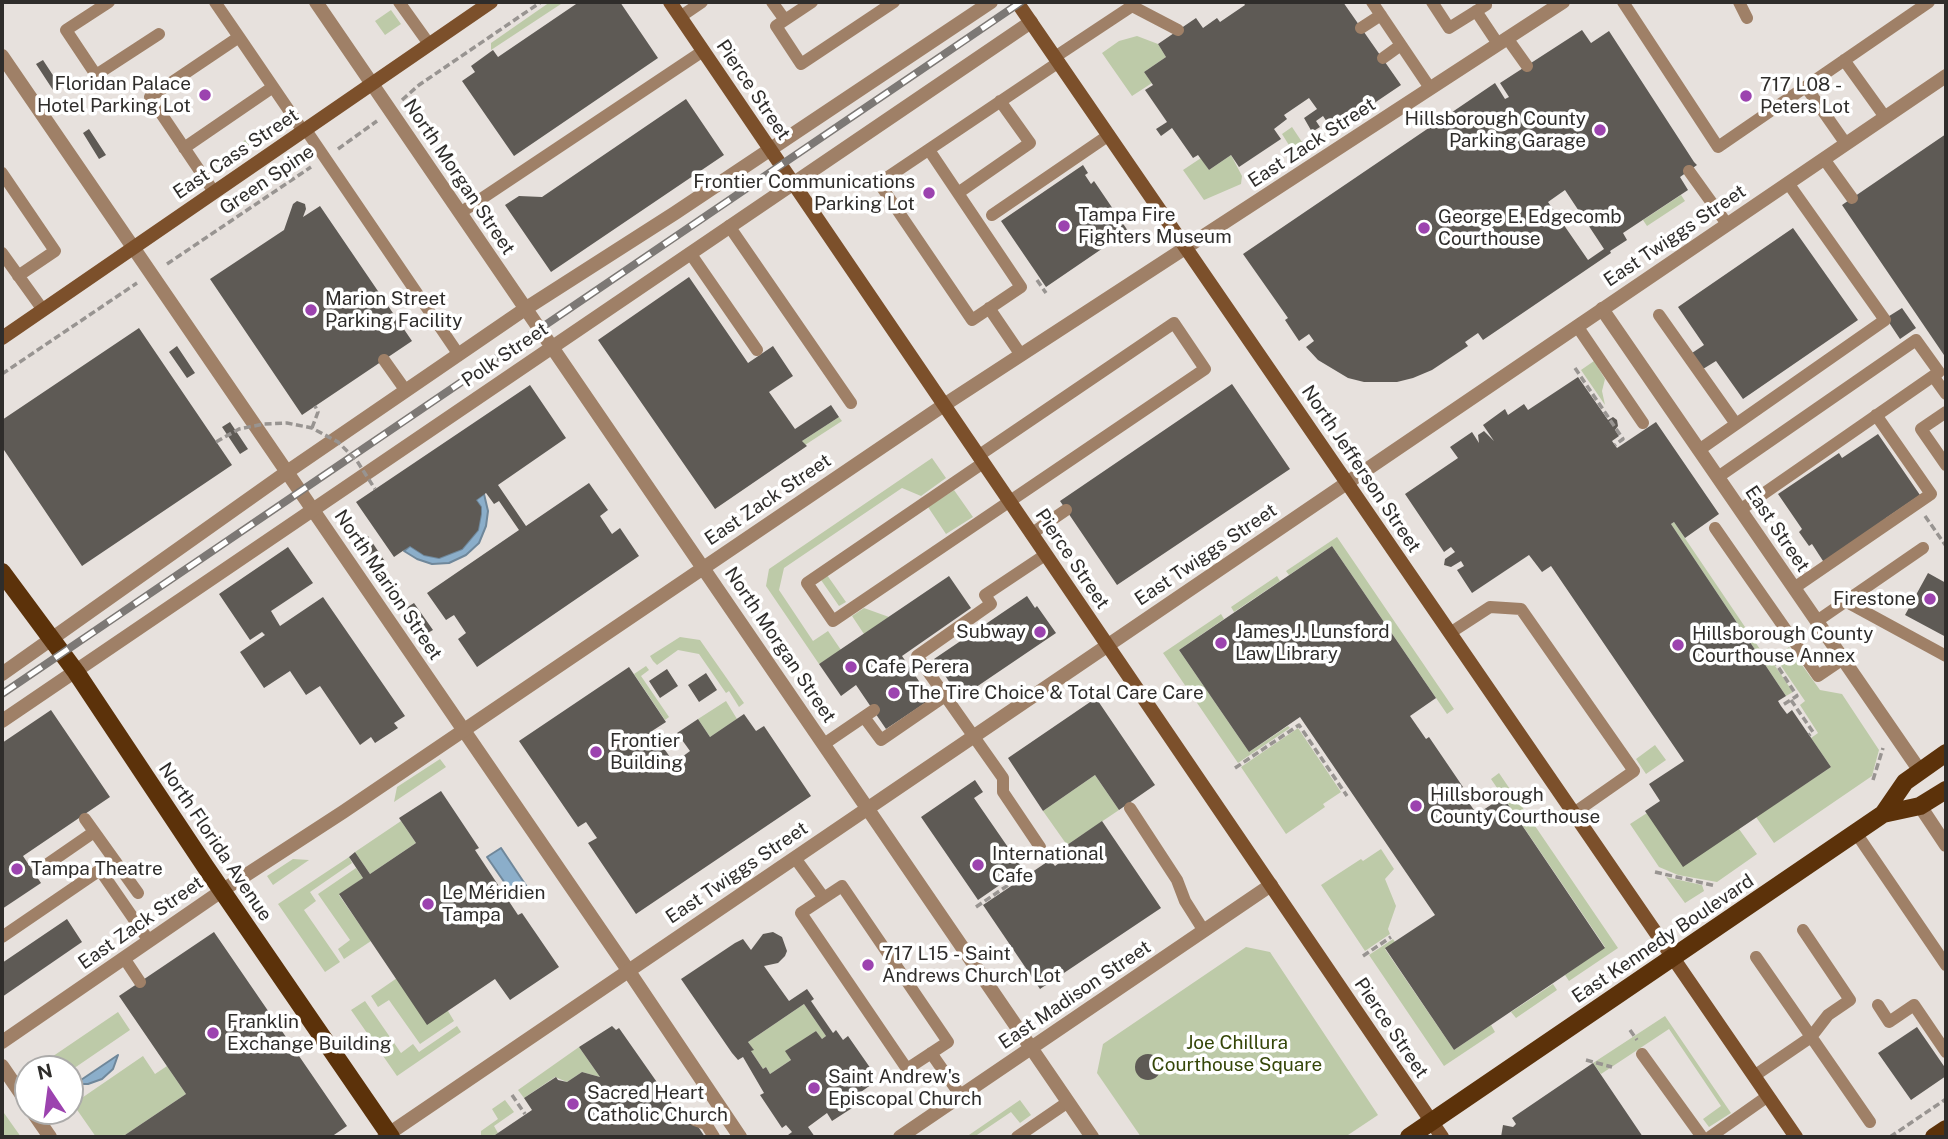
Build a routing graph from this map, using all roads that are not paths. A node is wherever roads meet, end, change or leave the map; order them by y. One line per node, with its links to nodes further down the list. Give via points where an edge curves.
1 (109, 2): 21 (lane)
2 (215, 2): 31 (lane)
3 (316, 2): 42 (street, North Morgan Street)
4 (399, 2): 33 (lane)
5 (491, 2): 33 (main road, East Cass Street)
6 (670, 2): 24 (main road, Pierce Street)
7 (702, 2): 24 (lane)
8 (772, 2): 26 (lane)
9 (812, 2): 26 (lane)
10 (894, 2): 26 (lane, via 801,64 776,26)
11 (990, 2): 52 (street, Polk Street)
12 (1017, 2): 27 (main road, North Jefferson Street)
13 (1156, 2): 22 (lane)
14 (1372, 2): 23 (lane)
15 (1432, 2): 20 (lane, via 1448,28)
16 (1563, 2): 32 (street, East Zack Street)
17 (1739, 2): 25 (lane)
18 (1930, 2): 39 (lane)
19 (1626, 3): 44 (lane, via 1718,147)
20 (1480, 6): 32 (lane)
21 (89, 7): 30 (lane, via 66,30 96,75)
22 (1142, 11): 29 (lane); 38 (lane, via 1132,6)
23 (1381, 15): 28 (lane); 34 (lane)
24 (680, 17): 35 (main road, Pierce Street)
25 (1746, 18)
26 (785, 20)
27 (1031, 22): 38 (main road, North Jefferson Street); 58 (street, Polk Street)
28 (1361, 28)
29 (1178, 30)
30 (159, 33)
31 (239, 37): 43 (lane); 51 (lane, via 149,97)
32 (1502, 41): 40 (lane); 45 (street, East Zack Street)
33 (429, 44): 42 (main road, East Cass Street)
34 (1401, 45): 37 (lane); 45 (lane)
35 (704, 51): 52 (main road, Pierce Street); 62 (lane)
36 (2, 57): 67 (street, North Marion Street)
37 (1382, 58)
38 (1057, 59): 46 (lane); 49 (main road, North Jefferson Street)
39 (1844, 61): 44 (lane); 47 (lane)
40 (1527, 66)
41 (1946, 76): 47 (street, East Twiggs Street)
42 (372, 84): 48 (main road, East Cass Street); 62 (street, North Morgan Street)
43 (273, 87): 48 (lane); 51 (lane)
44 (1806, 87): 50 (lane)
45 (1430, 89): 66 (street, East Zack Street)
46 (1000, 101): 53 (lane); 60 (lane, via 1030,144)
47 (1885, 117): 50 (street, East Twiggs Street)
48 (304, 130): 59 (main road, East Cass Street); 80 (lane)
49 (1109, 135): 63 (lane); 66 (main road, North Jefferson Street)
50 (1846, 144): 54 (street, East Twiggs Street)
51 (184, 148): 59 (lane)
52 (769, 148): 58 (main road, Pierce Street); 72 (street, Polk Street)
53 (929, 150): 60 (lane); 71 (lane, via 879,183 972,320)
54 (1824, 159): 57 (street, East Twiggs Street); 61 (lane)
55 (1689, 171): 64 (lane)
56 (2, 173): 70 (lane, via 55,251)
57 (1788, 183): 64 (street, East Twiggs Street); 91 (lane, via 1885,320)
58 (793, 184): 65 (street, Polk Street); 87 (main road, Pierce Street)
59 (214, 192): 67 (main road, East Cass Street)
60 (958, 193): 71 (lane, via 1021,287)
61 (1852, 198)
62 (460, 212): 72 (street, North Morgan Street)
63 (992, 215)
64 (1727, 224): 73 (street, East Twiggs Street)
65 (729, 226): 69 (street, Polk Street); 86 (lane)
66 (1186, 247): 81 (street, East Zack Street); 97 (main road, North Jefferson Street)
67 (133, 248): 74 (main road, East Cass Street); 95 (street, North Marion Street)
68 (2, 253): 70 (lane)
69 (690, 253): 78 (street, Polk Street); 79 (lane)
70 (18, 276): 74 (lane)
71 (989, 308): 81 (lane)
72 (525, 309): 78 (street, North Morgan Street); 80 (street, Polk Street)
73 (1602, 309): 76 (street, East Twiggs Street); 92 (street, East Street)
74 (43, 310): 77 (main road, East Cass Street)
75 (1659, 315): 91 (lane)
76 (1577, 326): 90 (lane); 97 (street, East Twiggs Street)
77 (2, 338)
78 (551, 347): 99 (street, Polk Street); 106 (street, North Morgan Street)
79 (757, 350)
80 (459, 355): 84 (street, Polk Street)
81 (1021, 355): 87 (street, East Zack Street)
82 (384, 360): 84 (lane)
83 (1933, 376): 85 (lane); 89 (lane); 96 (lane, via 1939,372 1916,340)
84 (406, 391): 95 (street, Polk Street)
85 (1946, 394)
86 (851, 403)
87 (944, 405): 93 (main road, Pierce Street); 106 (street, East Zack Street)
88 (1946, 412): 94 (lane, via 1922,429)
89 (1877, 415): 101 (lane); 108 (lane, via 1931,494)
90 (1643, 423)
91 (1737, 424): 92 (lane)
92 (1699, 450): 96 (street, East Street)
93 (980, 459): 98 (main road, Pierce Street); 98 (lane, via 807,583 833,621); 98 (lane, via 1174,323 1205,369)
94 (1946, 465)
95 (287, 472): 99 (street, North Marion Street); 112 (street, Polk Street)
96 (1718, 477): 101 (street, East Street)
97 (1347, 482): 111 (main road, North Jefferson Street); 113 (street, East Twiggs Street)
98 (1009, 501): 103 (main road, Pierce Street)
99 (313, 510): 116 (street, Polk Street); 120 (street, North Marion Street)
100 (1066, 510): 103 (lane)
101 (1741, 510): 108 (street, East Street)
102 (1715, 528): 115 (lane, via 1818,676)
103 (1031, 534): 105 (main road, Pierce Street)
104 (1923, 548): 109 (lane)
105 (1045, 555): 113 (main road, Pierce Street); 118 (lane, via 985,595 991,604 917,656 924,677)
106 (704, 567): 120 (street, East Zack Street); 122 (street, North Morgan Street)
107 (2, 572): 112 (main road, North Florida Avenue)
108 (1794, 588): 110 (street, East Street)
109 (1845, 601): 110 (lane); 114 (lane)
110 (1816, 621): 115 (street, East Street)
111 (1450, 633): 129 (main road, North Jefferson Street); 129 (lane, via 1490,607 1521,609 1634,772)
112 (53, 639): 116 (main road, North Florida Avenue); 117 (street, Polk Street)
113 (1107, 646): 121 (street, East Twiggs Street); 140 (main road, Pierce Street)
114 (1946, 656)
115 (1843, 659): 124 (street, East Street)
116 (76, 672): 119 (street, Polk Street); 141 (main road, North Florida Avenue)
117 (2, 674)
118 (945, 695): 121 (lane); 122 (lane, via 881,740 869,714)
119 (2, 721)
120 (463, 729): 141 (street, East Zack Street); 152 (street, North Marion Street)
121 (973, 737): 127 (street, East Twiggs Street); 135 (lane, via 1003,778 1003,792)
122 (824, 744): 127 (street, North Morgan Street)
123 (1946, 753): 124 (main road)
124 (1920, 771): 130 (main road, via 1905,782)
125 (1946, 790): 126 (main road, East Kennedy Boulevard)
126 (1920, 806): 130 (main road, East Kennedy Boulevard); 134 (street)
127 (867, 808): 136 (street, East Twiggs Street); 157 (street, North Morgan Street)
128 (1130, 808): 145 (lane)
129 (1574, 813): 150 (main road, North Jefferson Street)
130 (1883, 814): 133 (main road, East Kennedy Boulevard)
131 (85, 819): 132 (lane)
132 (94, 832): 137 (lane); 138 (lane)
133 (1856, 833): 150 (main road, East Kennedy Boulevard); 151 (lane)
134 (1946, 845)
135 (1040, 847)
136 (795, 858): 143 (lane); 152 (street, East Twiggs Street)
137 (114, 860): 139 (lane); 142 (lane)
138 (39, 870)
139 (100, 870): 146 (lane); 147 (lane)
140 (1271, 885): 145 (street, East Madison Street); 168 (main road, Pierce Street)
141 (222, 890): 147 (street, East Zack Street); 171 (main road, North Florida Avenue)
142 (138, 893)
143 (824, 898): 159 (lane, via 842,886 948,1042); 159 (lane, via 801,913 907,1069)
144 (1803, 930): 155 (lane, via 1850,1000 1828,1015)
145 (1204, 931): 157 (street, East Madison Street)
146 (2, 937)
147 (149, 941): 149 (street, East Zack Street)
148 (1756, 957): 155 (lane)
149 (124, 958): 153 (lane); 156 (street, East Zack Street)
150 (1673, 958): 162 (main road, North Jefferson Street); 168 (main road, East Kennedy Boulevard)
151 (1946, 965)
152 (628, 970): 171 (street, East Twiggs Street); 173 (street, North Marion Street)
153 (140, 982)
154 (1878, 1006): 158 (lane, via 1889,1022 1914,1005)
155 (1811, 1037): 162 (lane); 169 (lane)
156 (2, 1042)
157 (1031, 1048): 164 (street, East Madison Street); 166 (street, North Morgan Street)
158 (1946, 1052)
159 (931, 1054): 164 (lane)
160 (1642, 1054): 179 (lane)
161 (2, 1066): 163 (street)
162 (1754, 1076): 165 (main road, North Jefferson Street)
163 (14, 1084)
164 (961, 1096): 174 (street, East Madison Street)
165 (1768, 1096): 180 (lane); 181 (main road, North Jefferson Street)
166 (1068, 1102): 175 (lane); 176 (street, North Morgan Street)
167 (695, 1120): 172 (lane, via 706,1124)
168 (1432, 1122): 177 (main road, East Kennedy Boulevard); 178 (main road, Pierce Street)
169 (1870, 1122)
170 (1946, 1129): 182 (main road)
171 (388, 1136)
172 (714, 1137)
173 (740, 1137)
174 (900, 1137)
175 (1017, 1137)
176 (1092, 1137)
177 (1409, 1137)
178 (1442, 1137)
179 (1702, 1137)
180 (1710, 1137)
181 (1796, 1137)
182 (1934, 1137)

